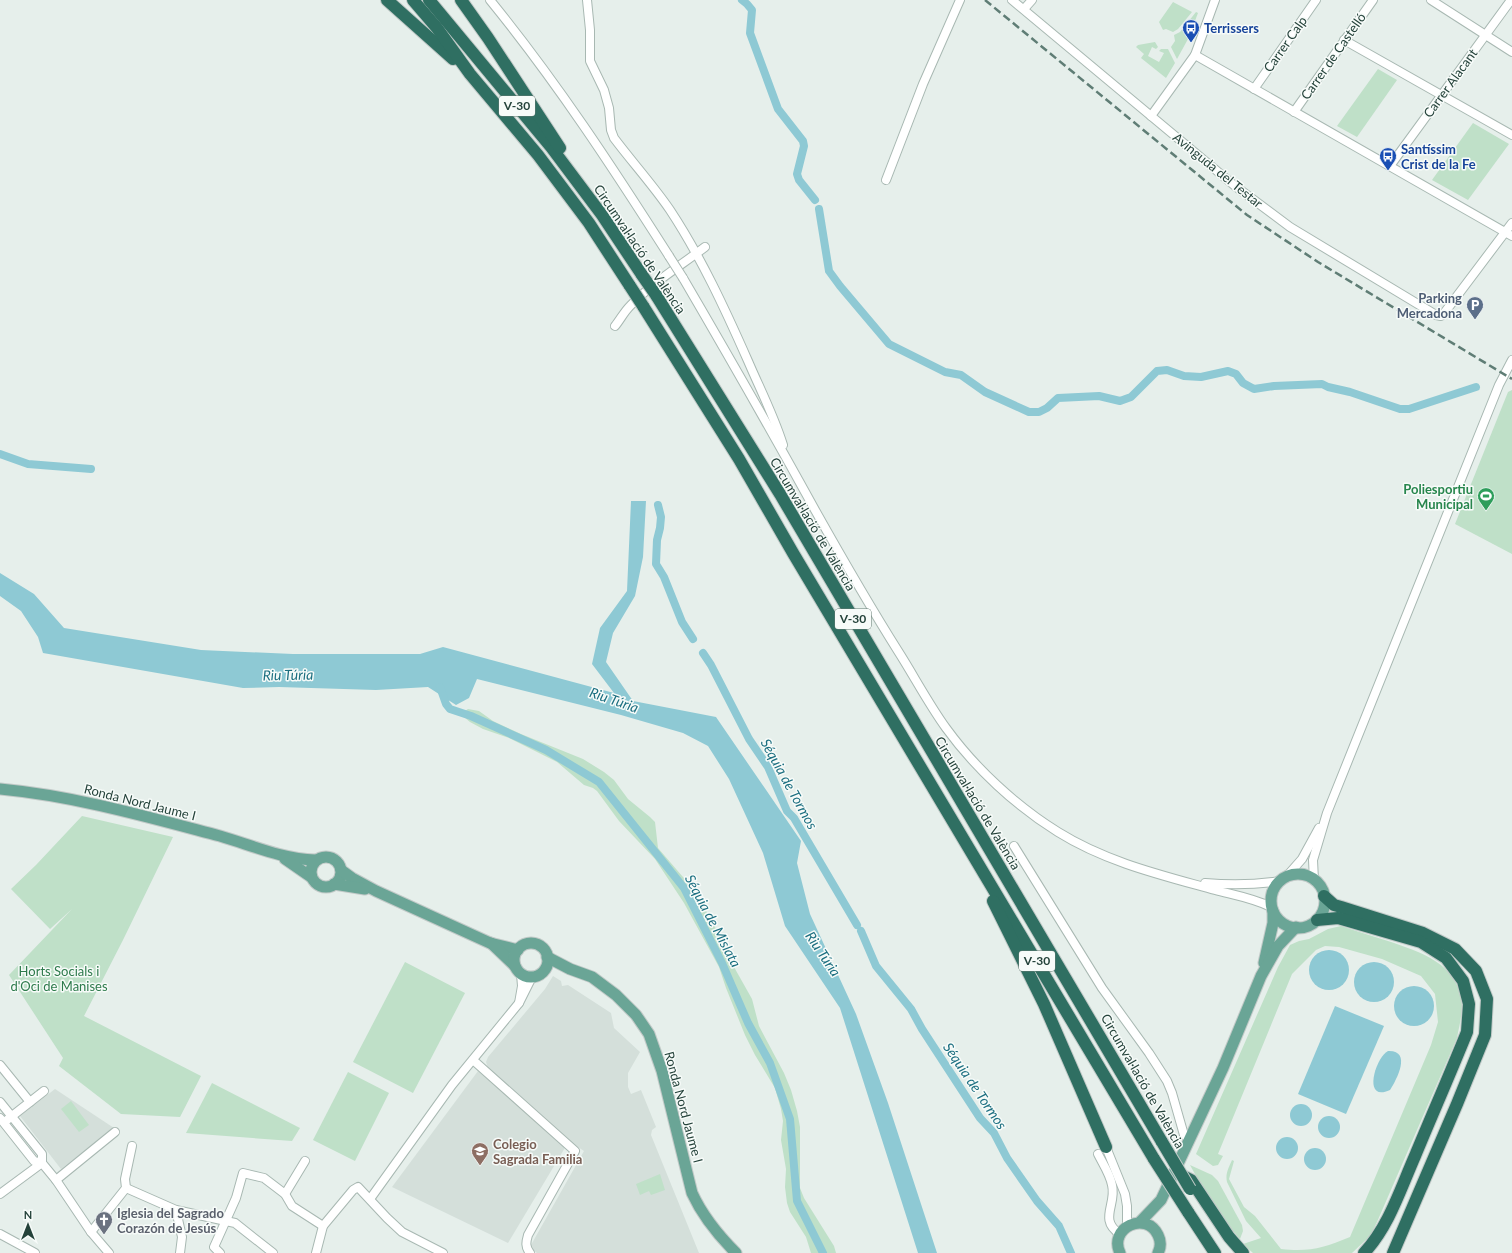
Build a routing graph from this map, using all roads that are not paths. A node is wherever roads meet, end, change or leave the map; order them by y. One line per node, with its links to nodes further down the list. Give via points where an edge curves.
1 (387, 0): 20 (highway)
2 (412, 0): 20 (highway, V-30, via 437,28)
3 (429, 0): 28 (highway, Circumval·lació de València / V-30, via 546,141)
4 (461, 0): 28 (highway, via 575,170)
5 (490, 0): 35 (street, bridge, via 536,58 625,187 683,278)
6 (587, 0): 32 (street, via 590,61 604,90 614,138 670,209)
7 (960, 0): 27 (street, via 923,84)
8 (1012, 0): 15 (street, Avinguda del Testar)
9 (1032, 0): 15 (street)
10 (1215, 0): 19 (street)
11 (1316, 0): 21 (street, Carrer Calp)
12 (1373, 0): 17 (street, Carrer de Castelló)
13 (1431, 0): 16 (street)
14 (1511, 0): 16 (street, Carrer Alacant)
15 (1024, 10): 24 (street, Avinguda del Testar)
16 (1485, 35): 18 (street); 22 (street, Carrer Alacant)
17 (1344, 40): 22 (street); 23 (street, Carrer de Castelló)
18 (1512, 52)
19 (1195, 55): 21 (street); 24 (street)
20 (470, 74): 36 (highway, V-30, bridge, via 538,155 589,222 739,459)
21 (1254, 89): 23 (street)
22 (1442, 95): 25 (street); 26 (street, Carrer Alacant)
23 (1294, 112): 26 (street)
24 (1151, 116): 30 (street, Avinguda del Testar, via 1235,186 1290,226 1436,315 1441,316)
25 (1512, 135)
26 (1390, 166): 30 (street)
27 (886, 180)
28 (602, 215): 75 (highway, Circumval·lació de València / V-30, bridge, via 656,295 776,488 1162,1142)
29 (1512, 223): 30 (street)
30 (1509, 234)
31 (705, 247): 32 (street)
32 (697, 254): 33 (street, via 648,290 629,307); 35 (street, via 741,345 780,434)
33 (615, 326)
34 (1512, 360): 38 (street, via 1503,374)
35 (789, 463): 46 (street, via 871,608 945,726 973,760 1005,792 1060,833 1098,853 1131,866)
36 (919, 764): 70 (highway, via 994,902 1041,997); 99 (highway, V-30, bridge, via 1154,1158)
37 (0, 788): 40 (main road, Ronda Nord Jaume I, via 147,817)
38 (1327, 813): 44 (street, via 1302,859); 45 (street, via 1313,860)
39 (1014, 846): 68 (street, via 1102,988 1168,1081 1184,1135)
40 (272, 852): 41 (main road, Ronda Nord Jaume I, via 301,860); 43 (main road, Ronda Nord Jaume I)
41 (315, 860): 42 (main road, via 323,856 333,858); 43 (main road, via 310,868)
42 (341, 870): 47 (main road, via 340,878); 48 (main road)
43 (311, 877): 47 (main road, via 320,886)
44 (1283, 879): 45 (main road, via 1301,874); 46 (street, via 1256,885); 50 (main road, via 1273,890)
45 (1314, 880): 49 (main road, via 1321,887)
46 (1186, 882): 50 (street, via 1253,899)
47 (334, 884): 48 (main road)
48 (376, 891): 53 (main road)
49 (1324, 896): 51 (main road, via 1323,911); 103 (highway, via 1334,905 1423,933 1455,949 1476,971 1487,999 1485,1035)
50 (1272, 909): 52 (main road, via 1282,922); 57 (main road, via 1272,923)
51 (1317, 920): 52 (main road, via 1304,927); 102 (highway, via 1338,918 1421,942 1446,958 1463,981 1469,1004 1467,1032 1388,1220)
52 (1296, 927): 57 (main road, via 1278,946)
53 (490, 943): 54 (main road); 56 (main road)
54 (518, 950): 55 (main road, via 525,944 536,944 542,947); 56 (main road, via 514,960)
55 (547, 962): 58 (main road, via 538,975); 97 (main road, Ronda Nord Jaume I, via 592,977 616,995 636,1015 648,1034 662,1071 692,1193 700,1210)
56 (518, 970): 58 (main road); 59 (street, via 522,986)
57 (1261, 976): 68 (main road)
58 (532, 977): 59 (street)
59 (519, 1003): 60 (street)
60 (473, 1060): 78 (street); 96 (street, via 576,1151 528,1234 526,1242)
61 (0, 1065): 64 (street)
62 (44, 1091): 64 (street)
63 (0, 1102): 65 (street)
64 (30, 1102): 65 (street)
65 (11, 1117): 66 (street); 72 (street, via 42,1154)
66 (1, 1122): 72 (street, via 34,1161)
67 (115, 1132): 73 (street)
68 (1190, 1139): 79 (main road)
69 (132, 1146): 74 (street, via 125,1179)
70 (1102, 1150): 84 (street, via 1125,1194 1127,1206); 84 (street, via 1113,1190 1110,1223 1113,1229)
71 (305, 1161): 77 (street)
72 (42, 1163): 73 (street); 76 (street)
73 (56, 1180): 85 (street)
74 (126, 1188): 80 (street); 85 (street)
75 (1193, 1188): 100 (highway, Circumval·lació de València / V-30); 101 (highway)
76 (0, 1194)
77 (285, 1194): 81 (street, via 264,1178 243,1173); 83 (street, via 292,1206)
78 (370, 1199): 83 (street, via 358,1187 352,1190); 95 (street, via 402,1232)
79 (1161, 1200): 82 (main road); 86 (main road, via 1156,1222)
80 (176, 1210): 81 (street); 92 (street, via 182,1237)
81 (227, 1220): 88 (street); 93 (street, via 235,1223)
82 (1140, 1222): 84 (main road, via 1133,1223); 86 (main road, via 1153,1227)
83 (323, 1226): 94 (street)
84 (1124, 1230): 89 (main road, via 1118,1239)
85 (91, 1232): 91 (street)
86 (1157, 1232): 98 (main road, via 1160,1243)
87 (0, 1236): 90 (street)
88 (217, 1250)
89 (1119, 1252)
90 (35, 1253)
91 (109, 1253)
92 (180, 1253)
93 (273, 1253)
94 (316, 1253)
95 (443, 1253)
96 (530, 1253)
97 (736, 1253)
98 (1158, 1253)
99 (1215, 1253)
100 (1232, 1253)
101 (1243, 1253)
102 (1364, 1253)
103 (1393, 1253)

